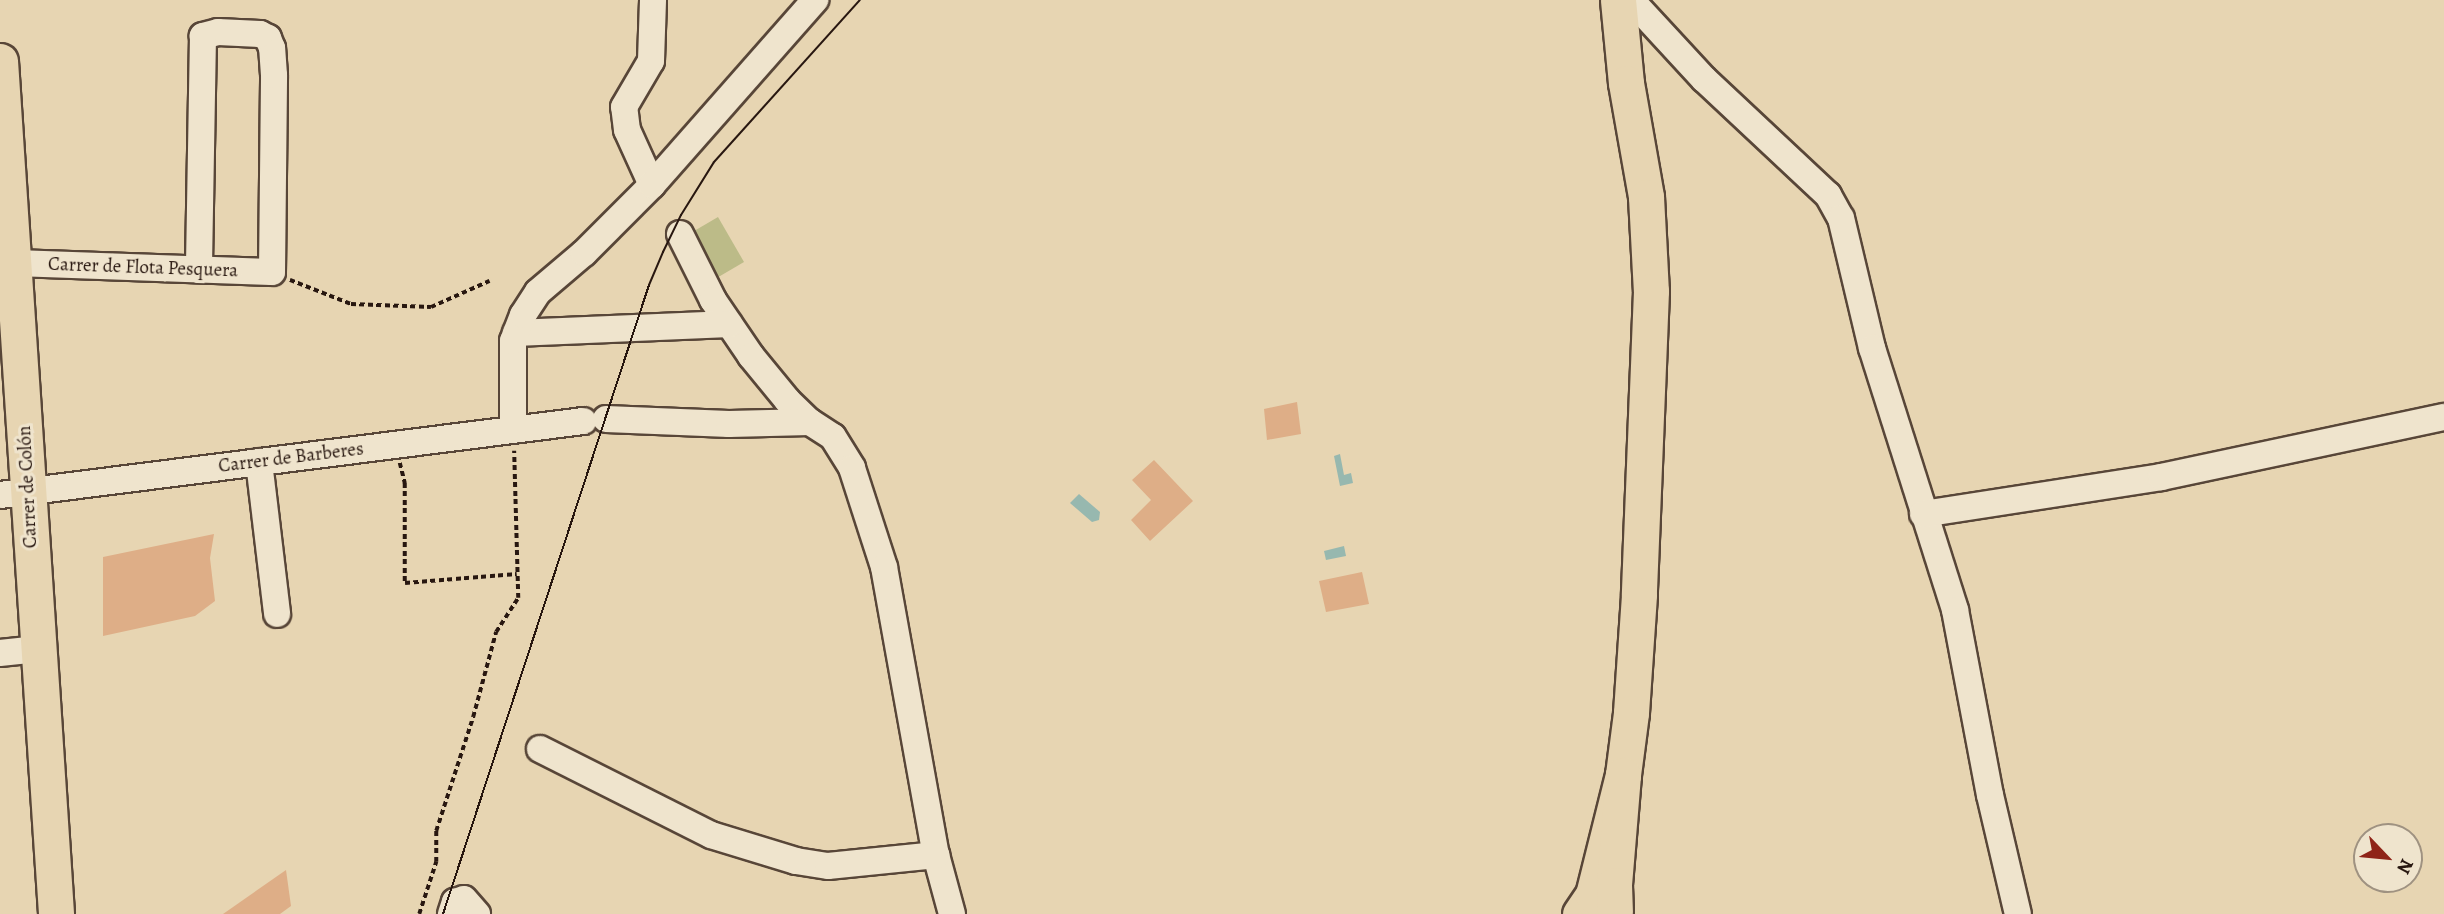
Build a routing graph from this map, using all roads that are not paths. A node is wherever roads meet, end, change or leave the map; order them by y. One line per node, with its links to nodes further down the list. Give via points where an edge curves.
1 (653, 0): 6 (street, via 652,61 624,107 626,130)
2 (815, 0): 6 (street)
3 (1618, 0): 23 (main road, via 1626,83 1646,197 1651,291 1632,713 1614,886)
4 (1631, 0): 17 (street, via 1704,79 1836,206 1872,348)
5 (0, 61): 8 (main road, Carrer de Colón)
6 (652, 185): 11 (street, via 538,292)
7 (680, 234): 10 (street)
8 (14, 263): 9 (street, Carrer de Flota Pesquera); 16 (main road, Carrer de Colón)
9 (200, 268): 9 (street, Carrer de Flota Pesquera, via 203,36 260,33 272,48 272,272)
10 (729, 324): 11 (street); 13 (street, via 773,384)
11 (516, 333): 14 (street)
12 (2444, 417): 17 (street, via 2161,477)
13 (810, 422): 14 (street, Carrer de Barberes, via 594,420); 22 (street, via 833,437 852,468 884,567)
14 (513, 430): 15 (street, Carrer de Barberes)
15 (259, 462): 16 (street, Carrer de Barberes); 18 (street)
16 (14, 494): 19 (main road, Carrer de Colón)
17 (1923, 514): 28 (street, via 1955,610)
18 (277, 614)
19 (38, 649): 20 (street); 24 (main road, Carrer de Colón)
20 (0, 653)
21 (540, 749): 22 (street, via 711,835 796,861 828,866)
22 (936, 855): 27 (street)
23 (1600, 912)
24 (56, 914)
25 (451, 914): 26 (street, via 455,902 464,899)
26 (478, 914)
27 (952, 914)
28 (2018, 914)

